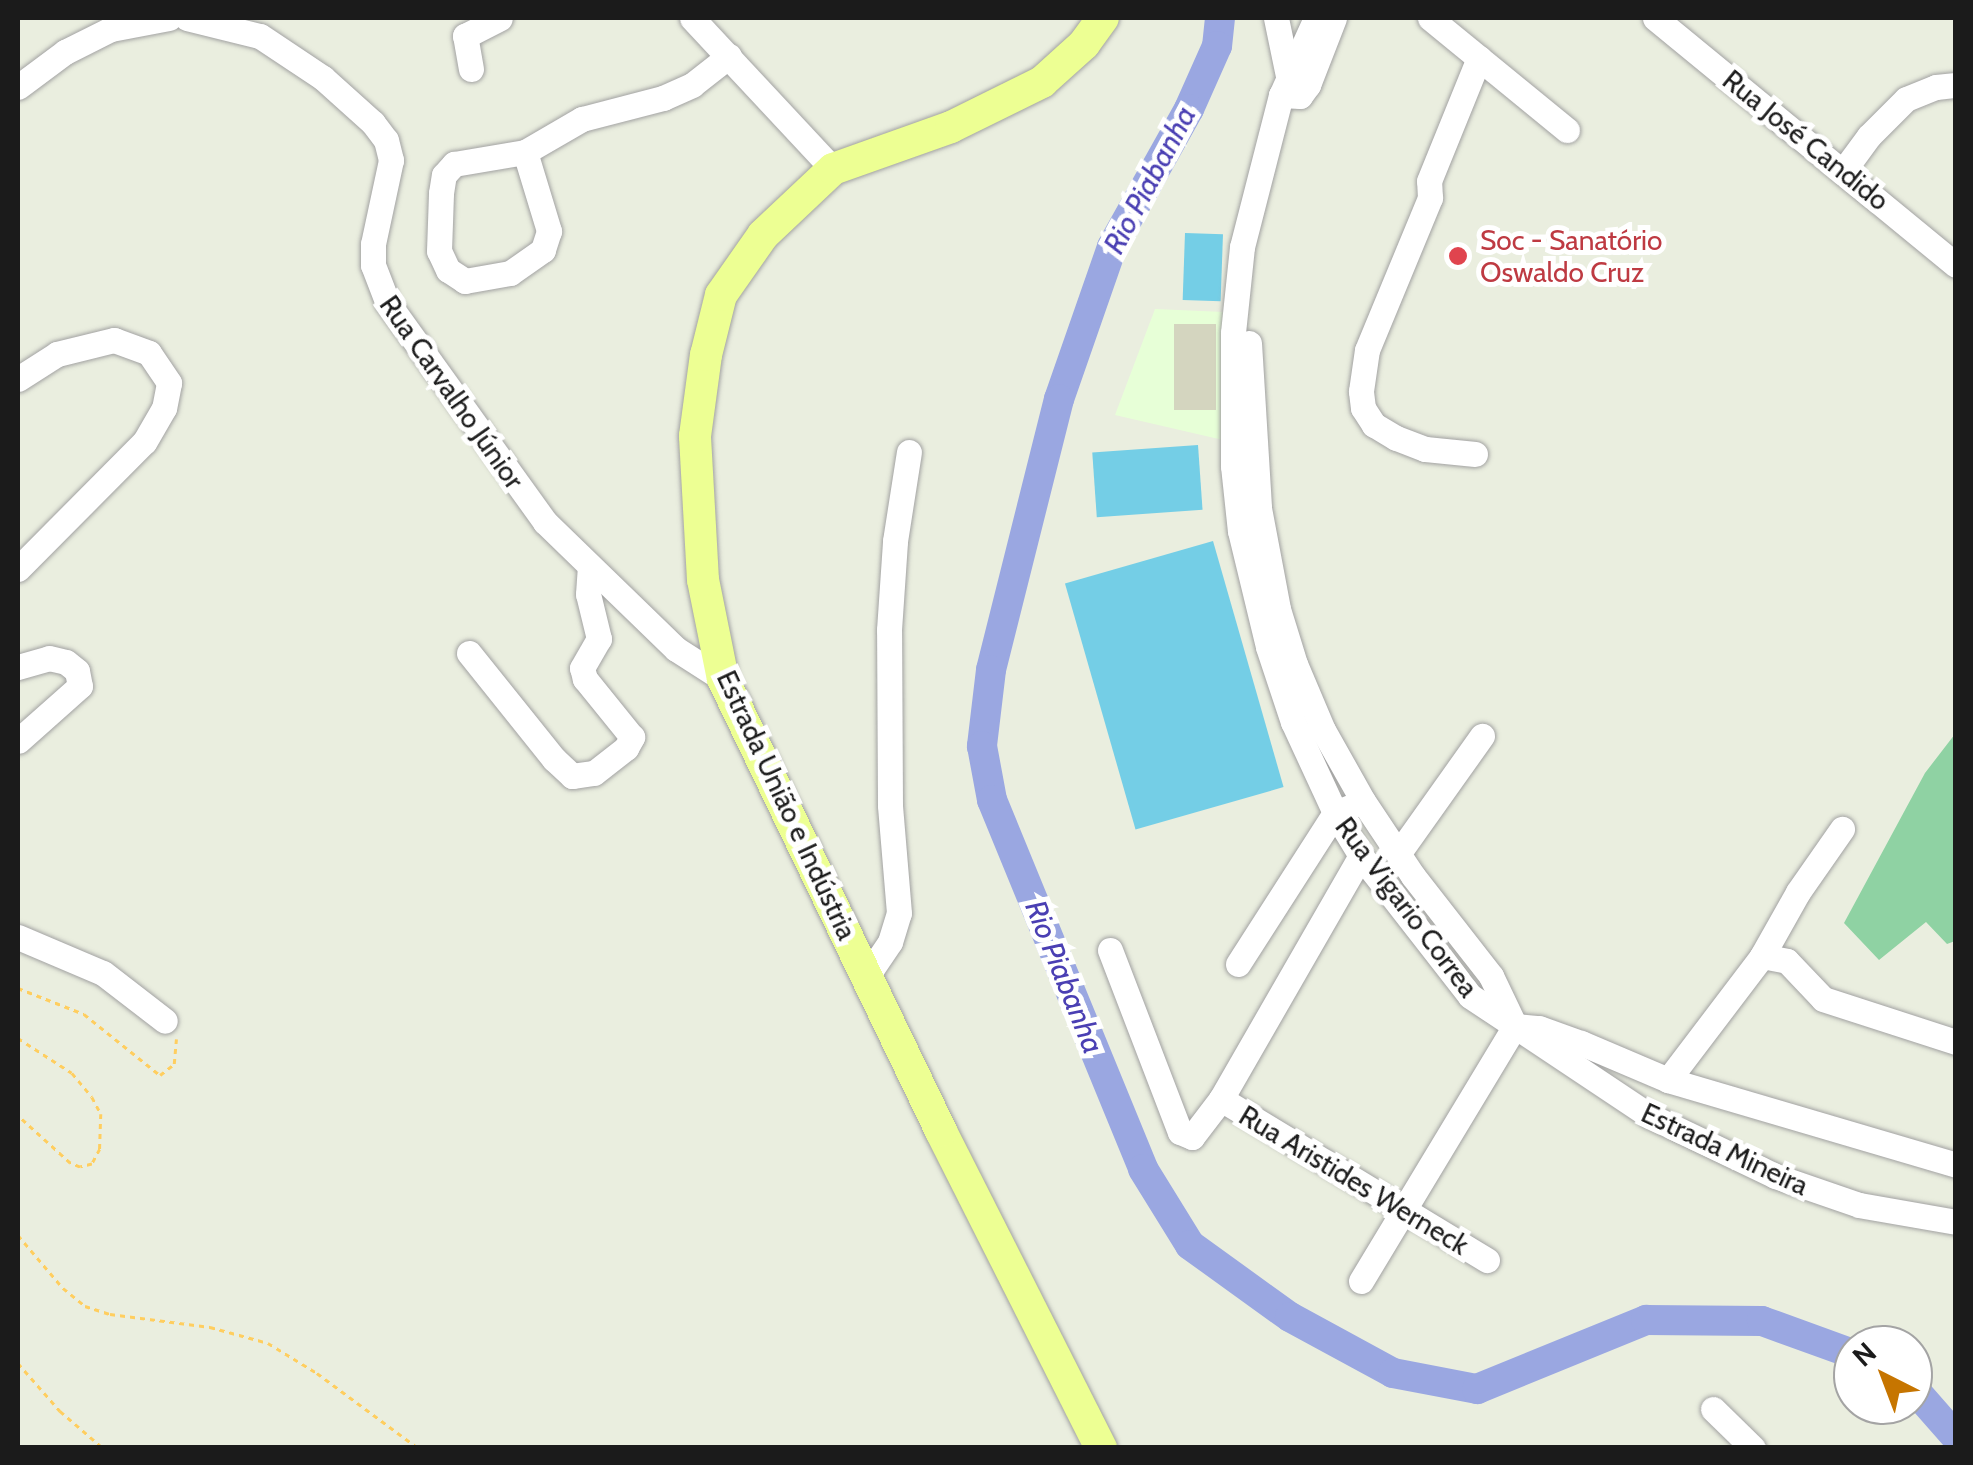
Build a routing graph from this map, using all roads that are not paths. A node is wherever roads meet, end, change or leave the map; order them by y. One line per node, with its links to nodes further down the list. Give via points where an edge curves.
1 (169, 18): 15 (street, via 111,29)
2 (187, 18): 25 (street, Rua Carvalho Júnior, via 260,36 288,53 386,140 392,160 373,264 386,302 528,500)
3 (500, 18): 12 (street, via 465,36)
4 (692, 18): 10 (street)
5 (1102, 18): 18 (main road, Estrada União e Indústria, via 1042,82 950,127)
6 (1276, 18): 7 (street, via 1294,30); 13 (street, Rua Vigario Correa)
7 (1322, 18): 13 (street)
8 (1655, 18): 19 (street, Rua José Candido)
9 (1432, 19): 11 (street)
10 (730, 56): 17 (street, via 692,85 582,119); 18 (street)
11 (1479, 58): 16 (street); 23 (street, via 1367,350 1360,391 1374,425 1396,438 1425,449)
12 (471, 70)
13 (1285, 85): 24 (street, Rua Vigario Correa, via 1242,247 1233,333)
14 (1956, 85): 19 (street, via 1906,99)
15 (18, 87)
16 (1568, 130)
17 (525, 152): 17 (street, via 549,230 543,250 510,274 465,281 448,270 439,252 444,176 454,164)
18 (833, 169): 29 (main road, Estrada União e Indústria, via 762,235 721,295 706,355 696,436 701,544)
19 (1844, 170): 20 (street, Rua José Candido)
20 (1956, 264)
21 (18, 379): 26 (street, via 57,354 114,340 149,353 169,383 164,408 144,442)
22 (909, 452): 41 (street, via 889,630 890,804 899,913 890,942)
23 (1475, 454)
24 (1248, 507): 32 (street, Rua Vigario Correa, via 1296,664); 33 (street, Rua Vigario Correa, via 1252,592 1292,722)
25 (590, 567): 27 (street, via 588,594 599,639 582,668 632,737 594,773 572,776 554,759); 29 (street, Rua Carvalho Júnior, via 676,649)
26 (18, 568)
27 (469, 653)
28 (18, 668): 31 (street, via 49,658 66,662 80,686)
29 (723, 679): 41 (main road, Estrada União e Indústria)
30 (1482, 736): 35 (street)
31 (18, 741)
32 (1363, 801): 33 (street); 35 (street, Rua Vigario Correa)
33 (1336, 813): 36 (street, Rua Vigario Correa); 40 (street)
34 (1842, 829): 39 (street)
35 (1398, 854): 43 (street, Rua Vigario Correa, via 1491,976)
36 (1361, 856): 43 (street, Rua Vigario Correa, via 1470,996); 46 (street)
37 (18, 937): 42 (street, via 103,973)
38 (1110, 950): 46 (street, via 1180,1132 1192,1137)
39 (1762, 956): 44 (street, via 1787,962 1823,999); 45 (street)
40 (1238, 964)
41 (866, 976): 53 (main road, Estrada União e Indústria)
42 (165, 1021)
43 (1515, 1026): 45 (street, Rua Vigario Correa, via 1581,1042); 48 (street); 49 (street, Estrada Mineira, via 1650,1116 1774,1176 1859,1205)
44 (1956, 1042)
45 (1668, 1080): 47 (street, Rua Vigario Correa)
46 (1221, 1099): 48 (street, Rua Aristides Werneck)
47 (1956, 1165)
48 (1404, 1212): 50 (street, Rua Aristides Werneck); 51 (street)
49 (1956, 1222)
50 (1486, 1260)
51 (1361, 1281)
52 (1713, 1408): 54 (street)
53 (1101, 1448)
54 (1753, 1448)

